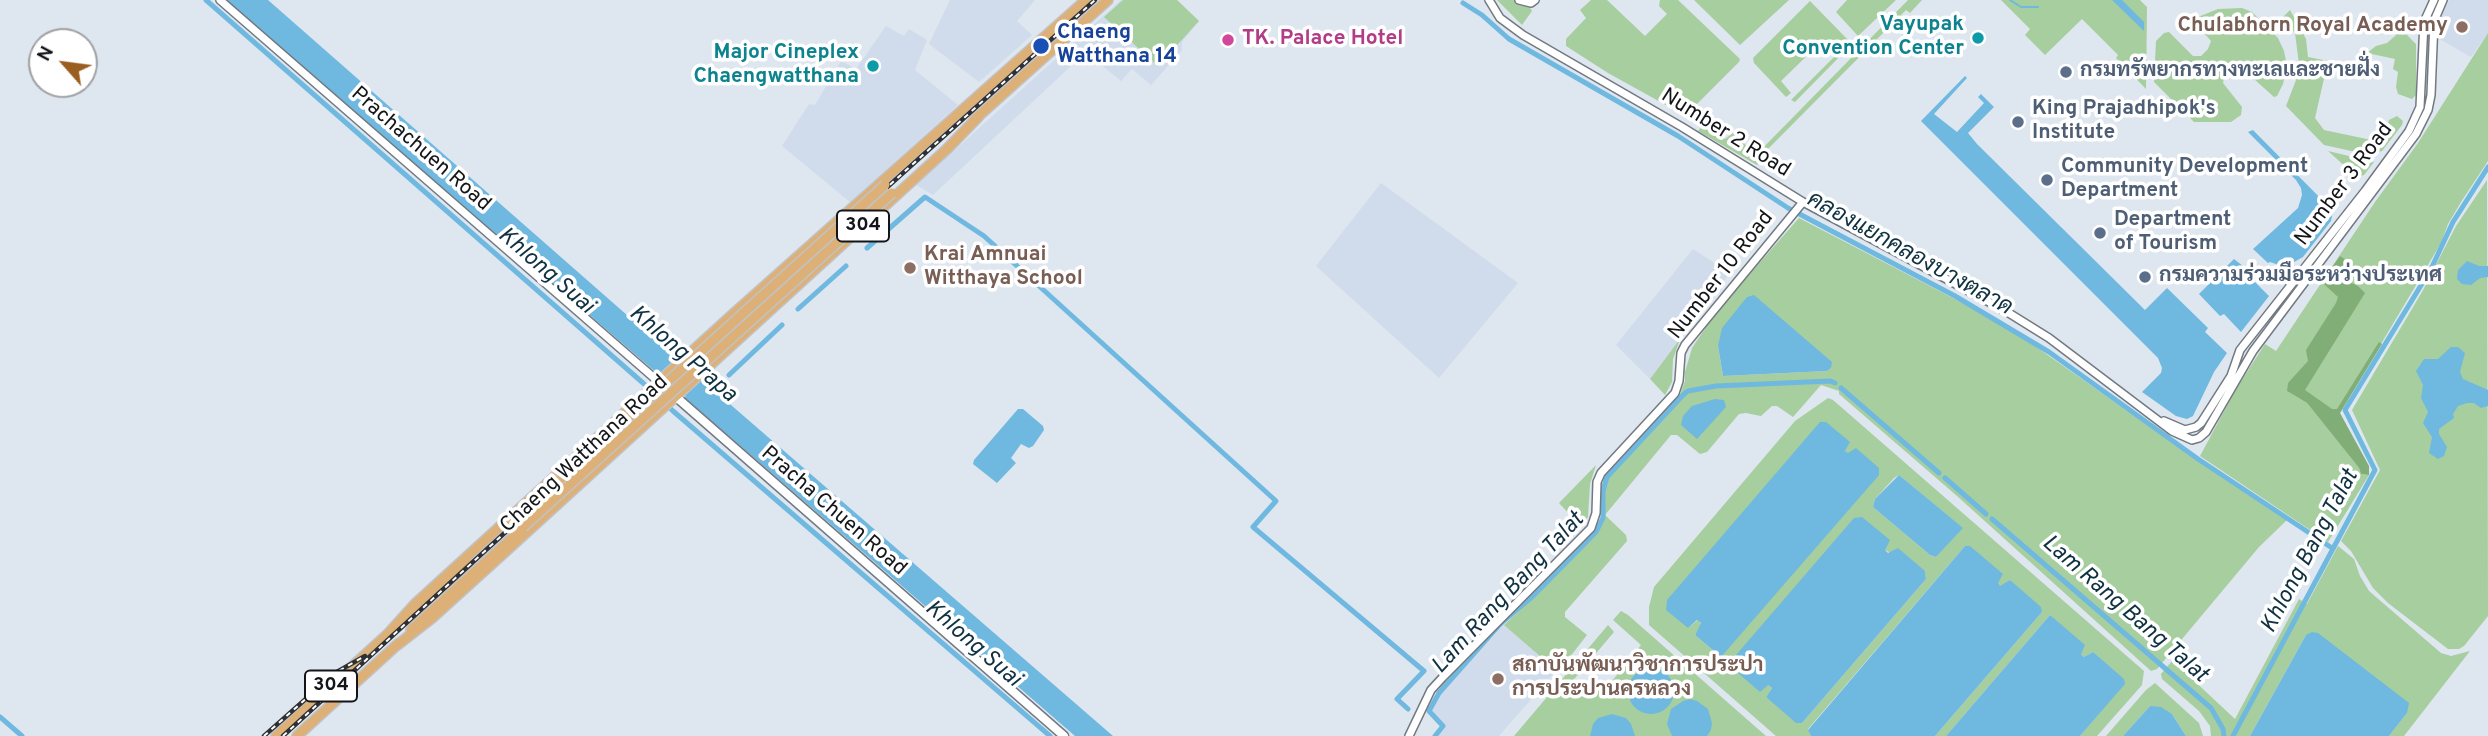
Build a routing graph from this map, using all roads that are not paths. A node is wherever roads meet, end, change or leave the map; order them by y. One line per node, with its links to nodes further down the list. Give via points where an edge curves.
1 (220, 0): 16 (street, Prachachuen Road)
2 (1086, 0): 9 (main road, Chaeng Watthana Road / 304)
3 (1108, 0): 10 (main road, Chaeng Watthana Road / 304)
4 (1489, 0): 11 (street, Number 2 Road, via 1500,18 1523,35)
5 (1520, 0): 6 (street)
6 (1535, 0)
7 (2434, 0): 18 (street, Number 3 Road, via 2424,22 2420,107 2409,131 2240,350 2231,376 2201,423 2185,430)
8 (2443, 0): 18 (street, Number 3 Road, via 2434,21 2428,110 2416,134 2253,351 2206,432 2192,440 2183,438)
9 (961, 111): 12 (main road, Chaeng Watthana Road / 304); 25 (main road, Chaeng Watthana Road / 304, bridge)
10 (979, 116): 13 (main road, Chaeng Watthana Road / 304); 26 (main road, Chaeng Watthana Road / 304, bridge, via 420,620)
11 (1803, 202): 18 (street, Number 2 Road, via 2004,310); 30 (street, Number 10 Road, via 1685,345 1675,393 1601,473 1591,528 1443,677)
12 (797, 256): 13 (main road, via 791,266 794,275); 14 (main road, Chaeng Watthana Road / 304)
13 (809, 275): 15 (main road, Chaeng Watthana Road / 304)
14 (731, 316): 15 (main road, via 738,313 747,320); 16 (main road, Chaeng Watthana Road / 304)
15 (744, 333): 17 (main road, Chaeng Watthana Road / 304)
16 (653, 388): 19 (main road, Chaeng Watthana Road / 304)
17 (669, 402): 20 (main road, Chaeng Watthana Road / 304); 29 (main road, Pracha Chuen Road)
18 (2157, 418)
19 (607, 430): 20 (main road); 21 (main road, Chaeng Watthana Road / 304)
20 (621, 445): 23 (main road, Chaeng Watthana Road / 304)
21 (568, 464): 22 (main road, Chaeng Watthana Road / 304); 23 (main road, via 570,481)
22 (553, 478): 24 (main road, via 568,484); 25 (main road, Chaeng Watthana Road / 304)
23 (583, 480): 24 (main road, Chaeng Watthana Road / 304)
24 (567, 496): 26 (main road, Chaeng Watthana Road / 304)
25 (387, 635): 27 (main road, Chaeng Watthana Road / 304)
26 (397, 646): 28 (main road, Chaeng Watthana Road / 304)
27 (276, 736)
28 (297, 736)
29 (1064, 736)
30 (1409, 736)

